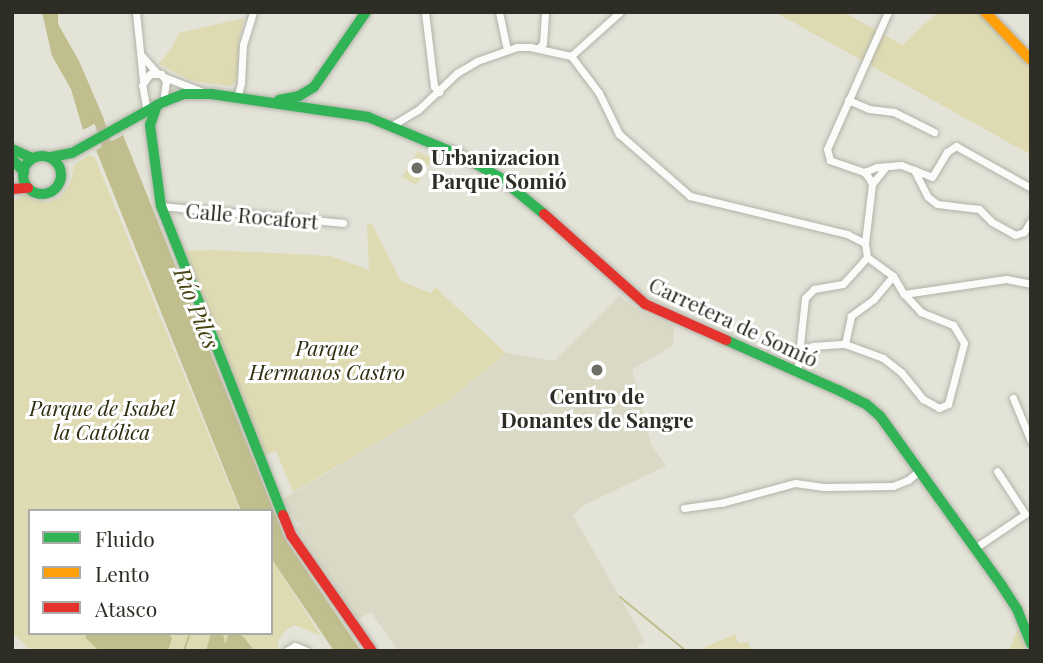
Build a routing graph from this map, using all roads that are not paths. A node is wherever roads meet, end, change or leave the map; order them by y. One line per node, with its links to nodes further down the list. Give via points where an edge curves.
1 (136, 12): 12 (street)
2 (253, 12): 20 (street, via 242,51)
3 (366, 12): 17 (street)
4 (425, 12): 18 (street, via 434,86)
5 (499, 12): 11 (street)
6 (545, 12): 10 (street)
7 (620, 12): 13 (street)
8 (888, 12): 21 (street)
9 (985, 12): 14 (street)
10 (539, 48): 11 (street); 13 (street)
11 (507, 50): 18 (street, via 457,73)
12 (141, 55): 15 (street); 16 (street)
13 (570, 55): 48 (street, via 599,93 619,134 690,196 847,234)
14 (1031, 60)
15 (161, 75): 16 (street, via 147,75); 19 (street); 23 (street, via 166,89)
16 (143, 85): 23 (street); 26 (street, via 141,104)
17 (316, 89): 22 (street); 24 (street); 25 (street, via 319,102)
18 (439, 92): 28 (street)
19 (211, 94): 20 (street); 23 (street, via 184,94)
20 (237, 98): 22 (street)
21 (848, 100): 29 (street, via 863,108 894,112); 38 (street, via 827,156)
22 (262, 101): 24 (street, Carretera de Somió)
23 (156, 106): 26 (street); 27 (street)
24 (303, 108): 25 (street, Carretera de Somió)
25 (334, 111): 28 (street, Carretera de Somió)
26 (132, 118): 27 (street); 31 (street)
27 (150, 125): 45 (street)
28 (391, 126): 55 (street, Carretera de Somió, via 499,177 645,304)
29 (934, 132)
30 (12, 149): 33 (street)
31 (72, 152): 32 (street); 37 (street)
32 (51, 157): 33 (street); 37 (street)
33 (32, 158): 40 (street)
34 (12, 159): 40 (street)
35 (886, 167): 36 (street, via 901,165); 38 (street); 41 (street)
36 (914, 170): 39 (street); 44 (street)
37 (61, 171): 40 (street, via 61,180 52,192 38,193)
38 (864, 173): 41 (street)
39 (932, 177): 43 (street, via 956,146); 44 (street)
40 (25, 179): 42 (street)
41 (872, 184): 48 (street)
42 (12, 188)
43 (1031, 188)
44 (925, 190): 46 (street, via 937,204 979,209 1015,235 1024,232)
45 (161, 206): 47 (street, Calle Rocafort); 65 (street, via 291,535)
46 (1031, 221)
47 (343, 223)
48 (865, 243): 49 (street)
49 (867, 257): 50 (street); 54 (street, via 843,284 809,292)
50 (893, 276): 52 (street); 53 (street, via 874,299 851,316)
51 (1031, 284): 52 (street, via 1006,279)
52 (904, 294): 53 (street, via 921,312 949,323 962,337 965,348 948,404 931,406 883,359)
53 (845, 344): 54 (street, via 813,345)
54 (800, 351): 55 (street)
55 (797, 373): 58 (street, Carretera de Somió, via 866,404)
56 (1013, 398): 57 (street)
57 (1031, 442)
58 (920, 470): 60 (street, via 893,486 795,483); 61 (street, Carretera de Somió)
59 (997, 471): 61 (street, via 1025,514)
60 (684, 508)
61 (975, 548): 62 (street, Carretera de Somió, via 1017,609)
62 (1031, 644)
63 (286, 651): 64 (street, via 299,646)
64 (307, 651)
65 (372, 651)

